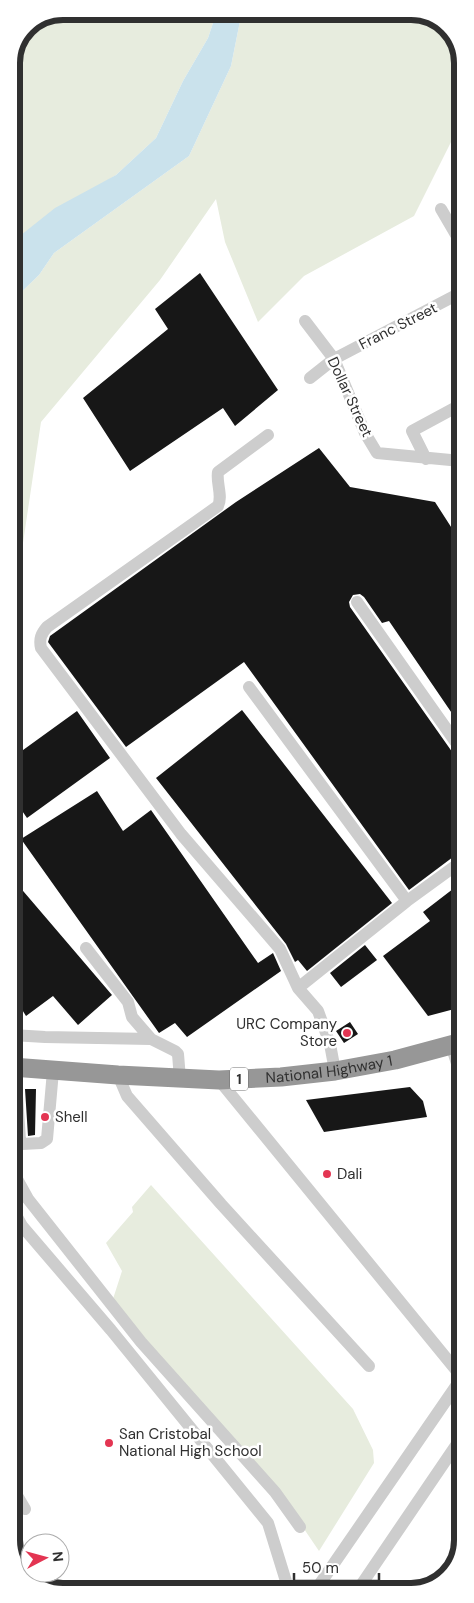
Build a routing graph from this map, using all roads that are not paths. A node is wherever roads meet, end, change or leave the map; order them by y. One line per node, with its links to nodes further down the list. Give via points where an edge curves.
1 (441, 209): 2 (street)
2 (454, 231)
3 (454, 296): 5 (street, Franc Street)
4 (305, 321): 5 (street, Dollar Street)
5 (334, 359): 6 (street, Franc Street); 9 (street, Dollar Street, via 377,453)
6 (310, 378)
7 (454, 408): 9 (street, via 412,431)
8 (268, 435): 17 (street, via 218,472 218,506 47,627 39,642 181,834 280,949)
9 (426, 459): 10 (street, Dollar Street)
10 (454, 461)
11 (357, 602): 13 (street)
12 (249, 686): 15 (street)
13 (454, 739)
14 (454, 867): 15 (street)
15 (407, 901): 17 (street)
16 (86, 948): 19 (street, via 128,1002 132,1017)
17 (298, 988): 22 (street, via 318,1011)
18 (20, 1036): 19 (street)
19 (151, 1039): 25 (street, via 178,1054)
20 (454, 1045): 22 (highway, National Highway 1 / 1, via 395,1060)
21 (20, 1068): 23 (highway, National Highway 1 / 1)
22 (335, 1070): 26 (highway, National Highway 1 / 1)
23 (52, 1071): 24 (highway, National Highway 1 / 1); 27 (street, via 47,1140 22,1144)
24 (118, 1075): 25 (highway, National Highway 1 / 1); 30 (street, via 127,1096)
25 (180, 1079): 26 (highway, National Highway 1 / 1)
26 (219, 1080): 31 (street)
27 (20, 1140)
28 (20, 1184): 36 (street, via 141,1342 275,1492)
29 (20, 1222): 37 (street, via 268,1523)
30 (368, 1366)
31 (454, 1368)
32 (454, 1389): 38 (street)
33 (454, 1448): 39 (street)
34 (20, 1501): 35 (street)
35 (25, 1509)
36 (300, 1527)
37 (287, 1583)
38 (321, 1583)
39 (362, 1583)

